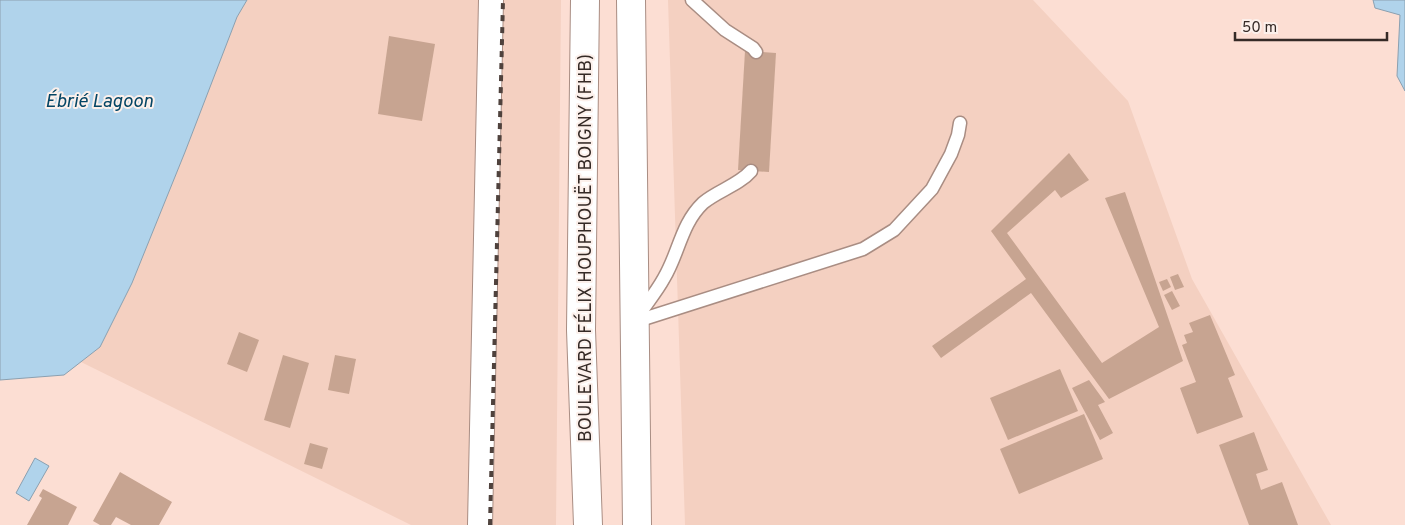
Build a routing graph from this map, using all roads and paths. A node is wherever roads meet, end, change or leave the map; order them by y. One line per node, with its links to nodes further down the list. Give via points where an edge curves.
1 (491, 0): 9 (street)
2 (584, 0): 10 (highway, BOULEVARD FÉLIX HOUPHOUËT BOIGNY (FHB), via 581,330)
3 (631, 0): 8 (highway)
4 (692, 0): 5 (lane)
5 (756, 52)
6 (960, 123): 8 (lane, via 951,154 932,189 894,230 863,249)
7 (751, 171): 8 (lane, via 703,204 686,225 665,277)
8 (634, 322): 11 (highway)
9 (480, 525)
10 (588, 525)
11 (637, 525)

